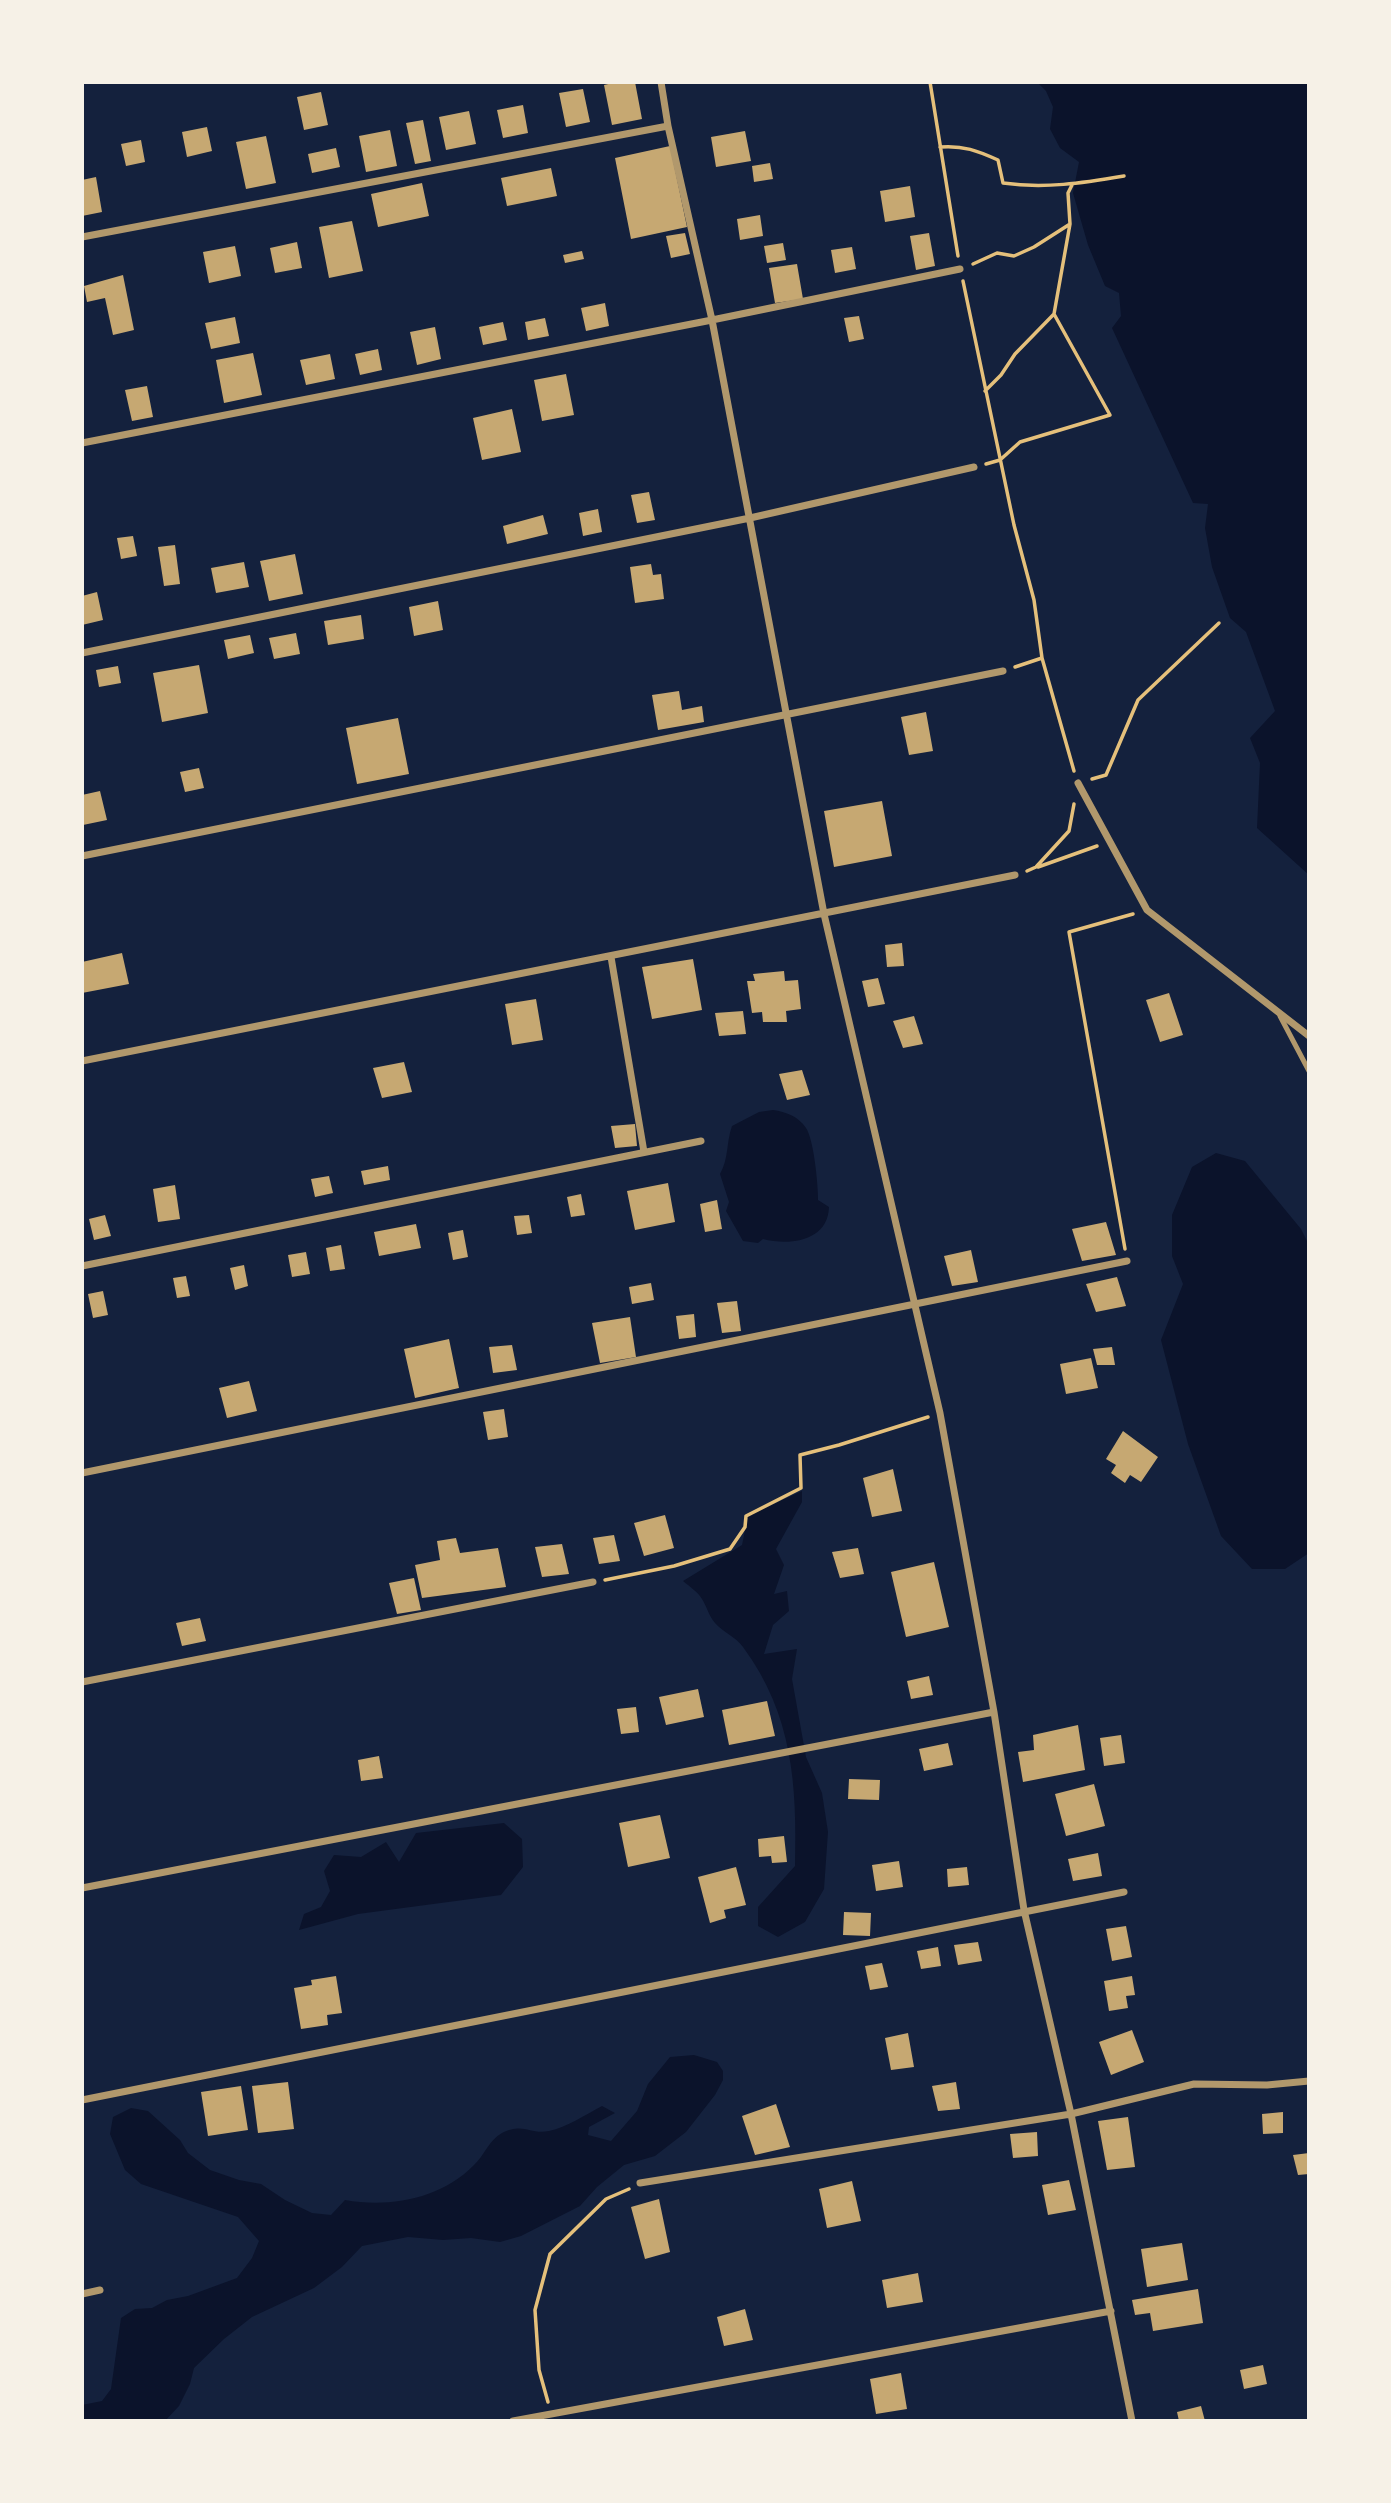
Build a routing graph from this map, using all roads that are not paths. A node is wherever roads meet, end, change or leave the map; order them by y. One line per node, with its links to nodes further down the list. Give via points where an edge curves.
1 (661, 82): 2 (street)
2 (668, 125): 3 (street); 5 (street)
3 (82, 237)
4 (960, 269): 5 (street)
5 (712, 320): 6 (street); 8 (street)
6 (82, 443)
7 (974, 467): 8 (street)
8 (750, 518): 9 (street); 11 (street)
9 (82, 653)
10 (1003, 671): 11 (street)
11 (786, 716): 13 (street); 15 (street)
12 (1078, 783): 17 (street, via 1147,910)
13 (82, 856)
14 (1015, 875): 15 (street)
15 (824, 915): 16 (street); 25 (street)
16 (611, 957): 19 (street); 22 (street)
17 (1279, 1013): 18 (street); 20 (lane)
18 (1309, 1036)
19 (82, 1061)
20 (1309, 1071)
21 (701, 1141): 22 (street)
22 (644, 1152): 24 (street)
23 (1127, 1261): 25 (street)
24 (82, 1266)
25 (916, 1305): 26 (street); 29 (street)
26 (82, 1473)
27 (593, 1582): 28 (street)
28 (82, 1682)
29 (994, 1712): 30 (street); 32 (street)
30 (82, 1888)
31 (1124, 1892): 32 (street)
32 (1024, 1910): 34 (street); 35 (street)
33 (1309, 2081): 35 (street, via 1194,2084)
34 (82, 2099)
35 (1071, 2114): 36 (street); 39 (street)
36 (640, 2183)
37 (100, 2290): 38 (street)
38 (82, 2294)
39 (1111, 2311): 40 (street); 41 (street)
40 (513, 2421)
41 (1132, 2421)

